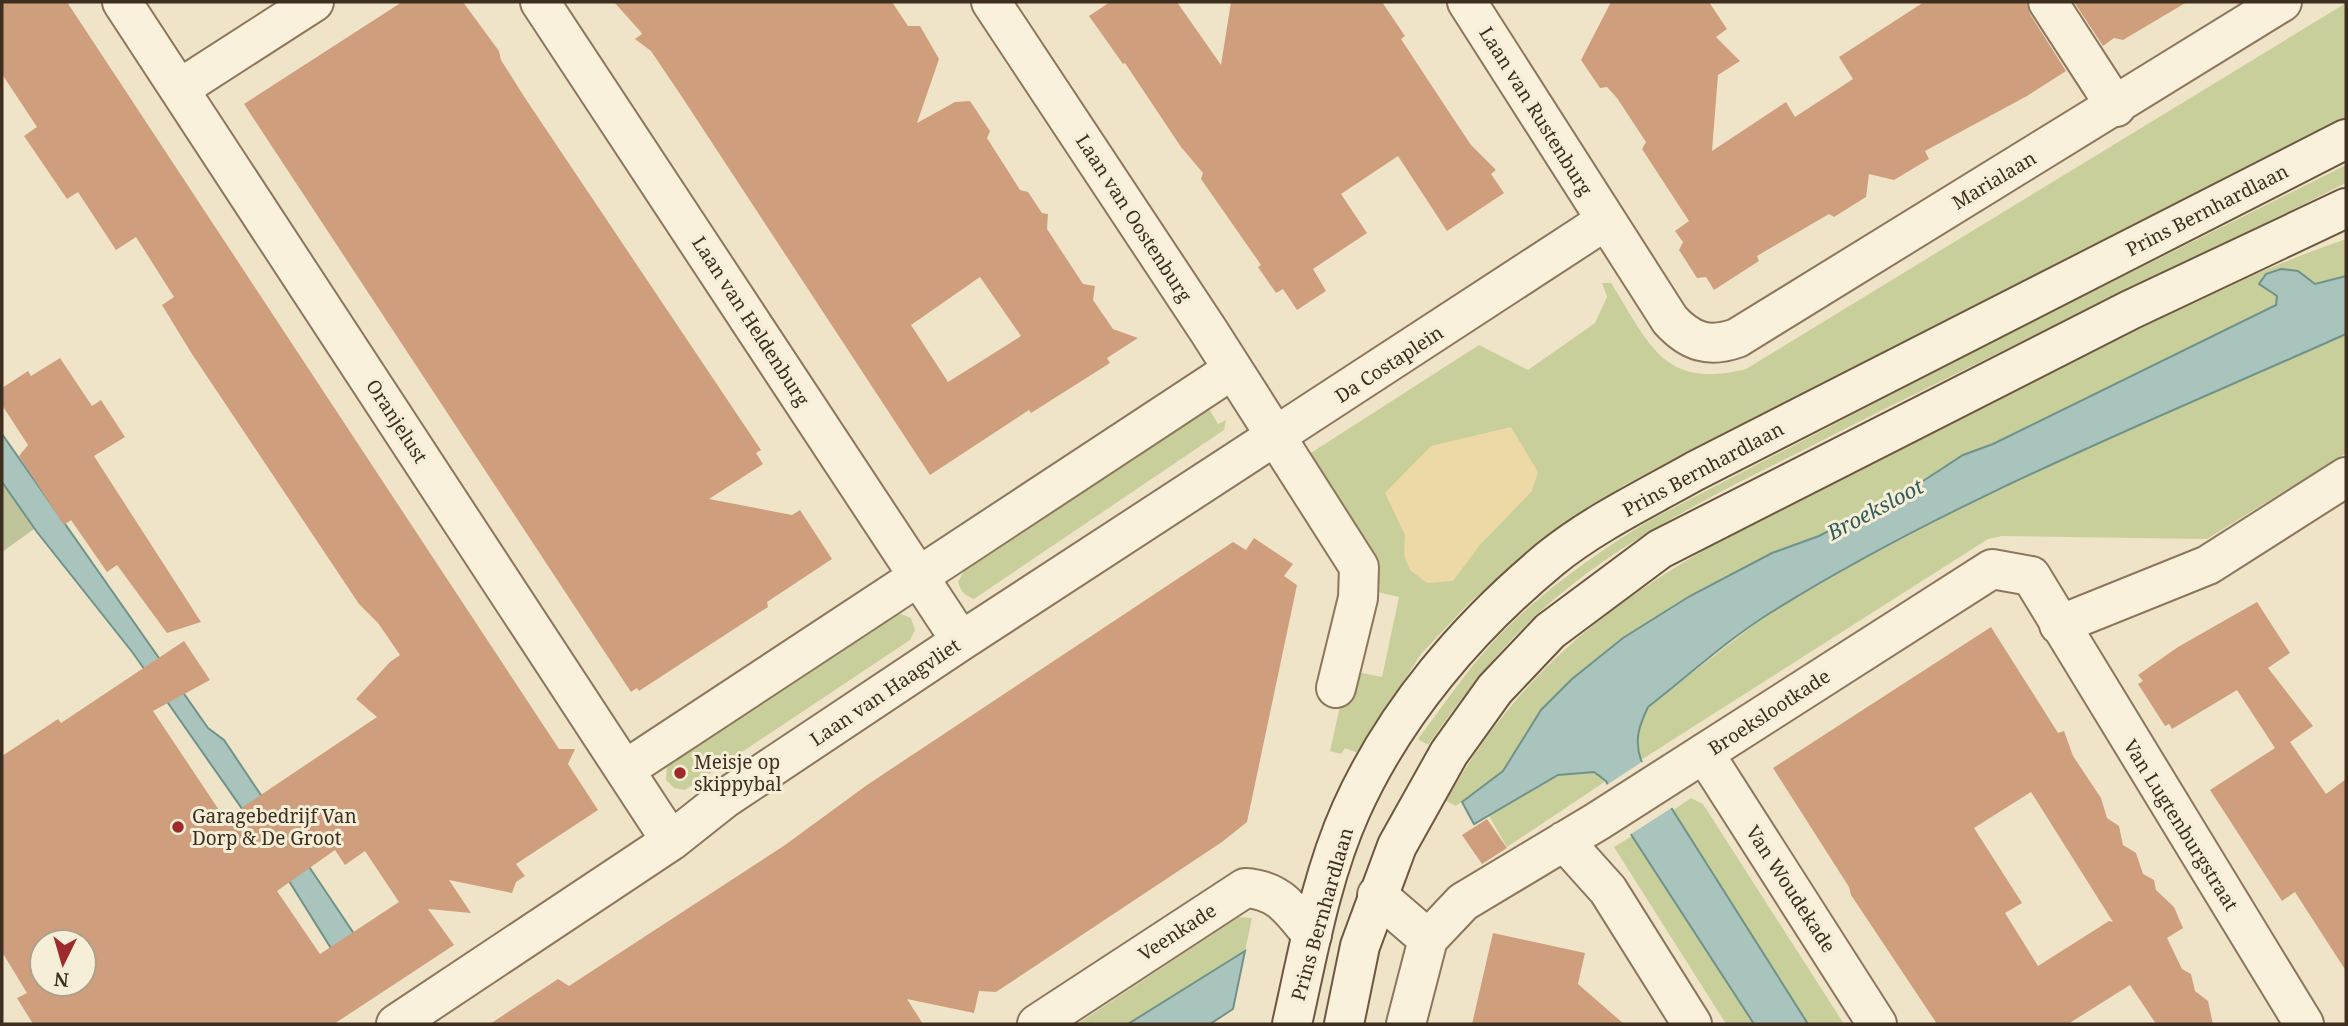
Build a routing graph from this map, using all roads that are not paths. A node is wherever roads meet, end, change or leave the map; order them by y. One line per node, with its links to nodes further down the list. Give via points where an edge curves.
1 (122, 2): 8 (street, Oranjelust)
2 (314, 2): 8 (street)
3 (540, 2): 16 (street, Laan van Heldenburg)
4 (991, 2): 13 (street, Laan van Oostenburg)
5 (1466, 2): 12 (street, Laan van Rustenburg)
6 (2048, 2): 9 (street)
7 (2282, 2): 9 (street, Marialaan)
8 (179, 89): 21 (street, Oranjelust)
9 (2116, 107): 12 (street, Marialaan, via 1737,338 1720,344 1701,343 1684,335)
10 (2346, 139): 25 (street, Prins Bernhardlaan, via 1695,471 1552,558 1459,644 1392,737 1351,811)
11 (2346, 208): 24 (street, via 2130,310 1660,549 1550,631 1495,689 1443,764 1397,846)
12 (1605, 221): 14 (street, Da Costaplein, via 1299,424)
13 (1232, 370): 14 (street, Laan van Oostenburg); 16 (street)
14 (1273, 436): 18 (street, Laan van Haagvliet); 19 (street, via 1359,568 1358,598)
15 (2346, 477): 17 (street, via 2208,565)
16 (918, 575): 18 (street, Laan van Heldenburg); 21 (street)
17 (2059, 625): 20 (street, Broekslootkade, via 2031,576 1992,569); 34 (street, Van Lugtenburgstraat)
18 (961, 641): 22 (street, Laan van Haagvliet, via 724,799)
19 (1336, 688)
20 (1690, 762): 23 (street, Broekslootkade); 33 (street, Van Woudekade)
21 (626, 769): 22 (street, Oranjelust)
22 (671, 841): 27 (street, Laan van Haagvliet)
23 (1564, 841): 26 (street, Broekslootkade, via 1463,902); 32 (street, via 1608,890)
24 (1377, 895): 26 (street); 30 (street, via 1360,946)
25 (1312, 935): 28 (street, Veenkade, via 1283,901 1265,890 1245,888); 29 (street, Prins Bernhardlaan)
26 (1428, 939): 31 (street)
27 (396, 1024)
28 (1037, 1024)
29 (1292, 1024)
30 (1344, 1024)
31 (1406, 1024)
32 (1692, 1024)
33 (1877, 1024)
34 (2304, 1024)

